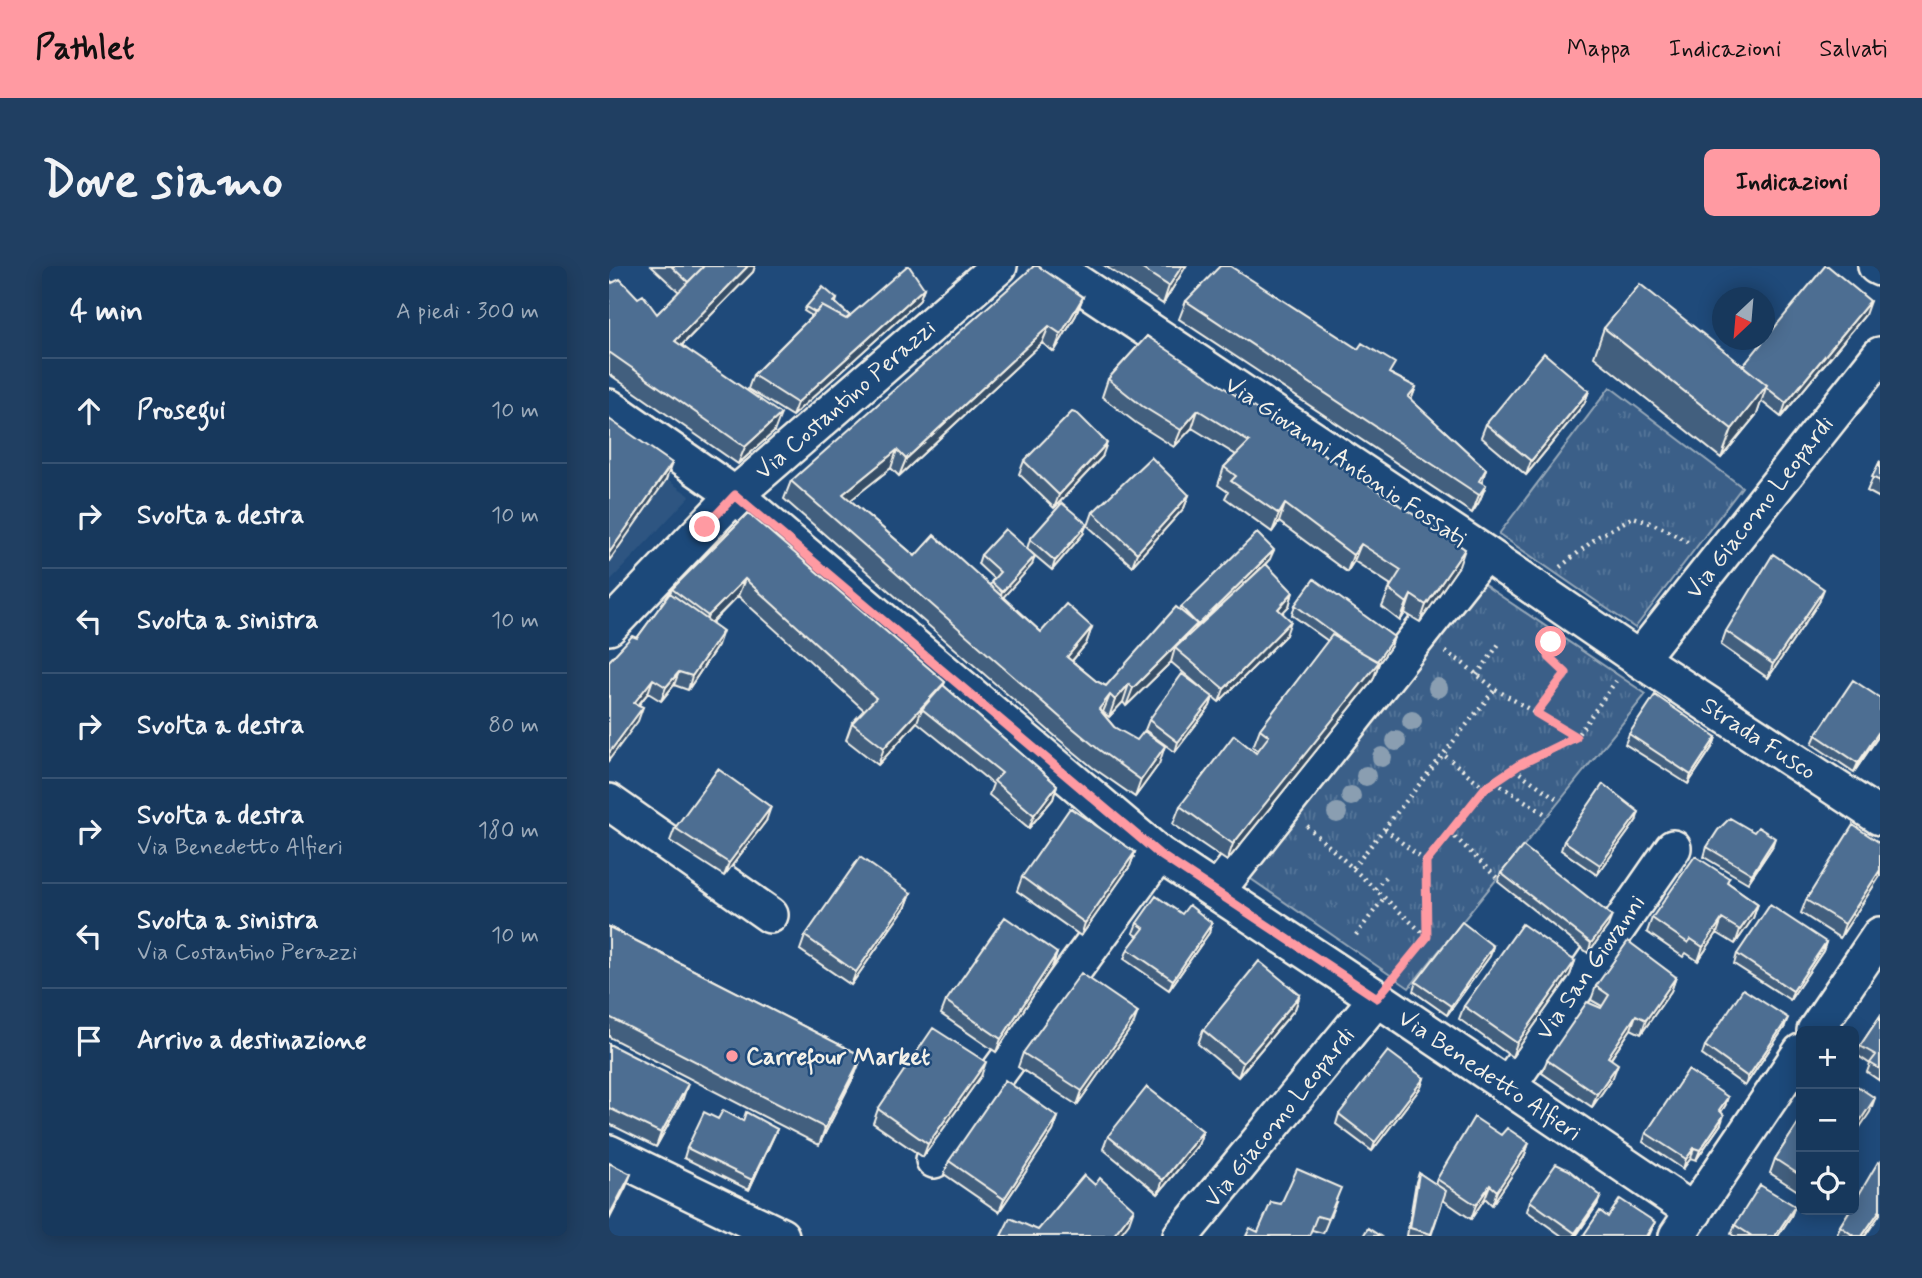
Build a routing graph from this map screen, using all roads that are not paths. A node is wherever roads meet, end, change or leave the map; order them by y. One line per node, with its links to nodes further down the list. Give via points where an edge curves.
1 (999, 266): 5 (street, Via Costantino Perazzi)
2 (1052, 266): 6 (street, Via Giovanni Antonio Fossati)
3 (1880, 355): 8 (street, Via Giacomo Leopardi)
4 (609, 407): 5 (street, Via Benedetto Alfieri)
5 (735, 495): 7 (street, Via Costantino Perazzi); 12 (street, Via Benedetto Alfieri)
6 (1484, 553): 8 (street, Via Giovanni Antonio Fossati); 13 (street)
7 (609, 628)
8 (1629, 668): 10 (street, Strada Fusco)
9 (609, 802): 14 (street)
10 (1880, 817)
11 (1672, 848): 19 (street, Via San Giovanni)
12 (1159, 854): 13 (street, Via Benedetto Alfieri); 21 (street)
13 (1216, 892): 16 (street, Via Benedetto Alfieri)
14 (770, 915)
15 (1880, 935): 17 (street)
16 (1377, 998): 19 (street, Via Benedetto Alfieri); 24 (street, Via Giacomo Leopardi)
17 (1818, 1026)
18 (1796, 1059): 22 (street)
19 (1508, 1086): 22 (street, Via Benedetto Alfieri)
20 (609, 1153): 23 (street)
21 (934, 1160)
22 (1686, 1224)
23 (781, 1236)
24 (1181, 1236)

